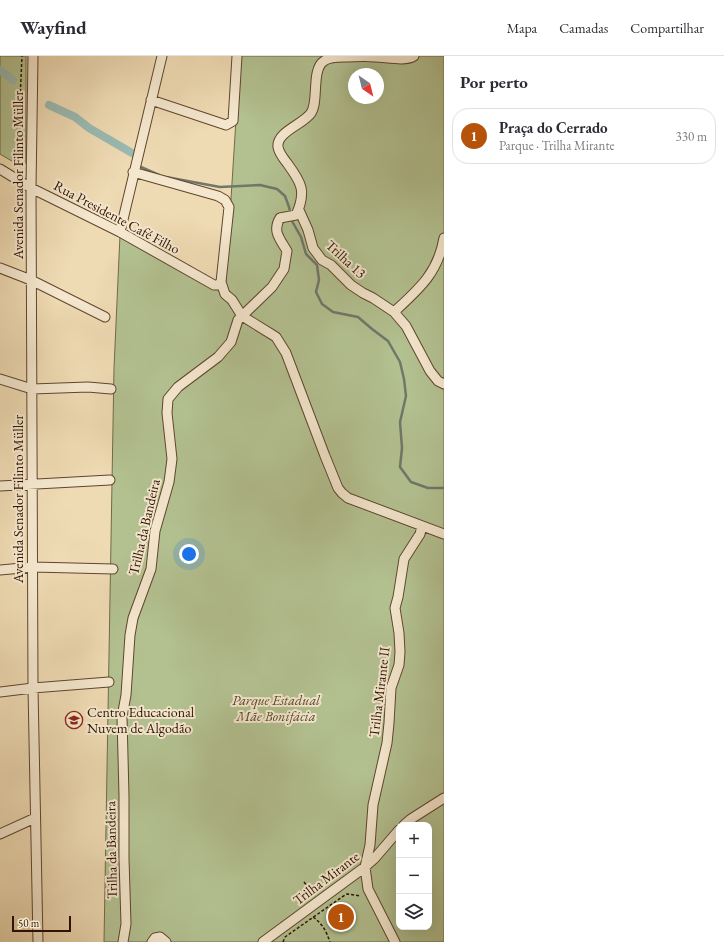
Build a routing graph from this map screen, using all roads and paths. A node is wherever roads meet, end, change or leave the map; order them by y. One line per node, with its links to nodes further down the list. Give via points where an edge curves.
1 (22, 56): 8 (path)
2 (33, 56): 9 (street, Avenida Senador Filinto Müller)
3 (162, 56): 6 (street)
4 (237, 56): 6 (street, via 233,121 230,124 226,125)
5 (414, 56): 13 (street, via 401,59 374,56 334,57 320,65 316,77 314,108 278,142 281,155 299,180 302,191)
6 (151, 100): 11 (street)
7 (13, 121): 8 (path)
8 (19, 122): 9 (path, via 26,129)
9 (32, 129): 12 (street, Avenida Senador Filinto Müller)
10 (0, 169): 12 (street, Rua Presidente Café Filho)
11 (133, 172): 14 (street); 18 (street, via 225,200 229,206)
12 (31, 188): 14 (street, Rua Presidente Café Filho); 17 (street, Avenida Senador Filinto Müller)
13 (297, 212): 19 (street, Trilha 13, via 308,230 313,248 322,260 331,265 351,285); 20 (street, via 280,218 277,223 277,234 287,251 284,269 272,288)
14 (120, 232): 18 (street, Rua Presidente Café Filho, via 214,285)
15 (444, 238): 19 (street, via 437,264 429,277)
16 (0, 268): 17 (street)
17 (32, 280): 21 (street); 24 (street, Avenida Senador Filinto Müller)
18 (221, 282): 20 (street, via 225,294)
19 (394, 312): 23 (street, Trilha 13, via 406,326 430,371)
20 (242, 316): 29 (street, via 271,333 280,342 342,493 348,498); 48 (street, Trilha da Bandeira, via 238,320 231,342 218,357 178,387 168,399 172,459 169,482 155,532 151,569 133,618 122,717 126,924)
21 (105, 317)
22 (0, 379): 24 (street)
23 (444, 384)
24 (32, 389): 25 (street); 27 (street, Avenida Senador Filinto Müller)
25 (111, 389)
26 (110, 480): 27 (street)
27 (33, 484): 28 (street); 31 (street, Avenida Senador Filinto Müller)
28 (0, 486)
29 (422, 526): 30 (street); 42 (street, Trilha Mirante II, via 420,534 404,559 395,608 399,633 399,665 391,688 387,743 373,805 370,845)
30 (444, 534)
31 (33, 567): 32 (street); 33 (street); 35 (street, Avenida Senador Filinto Müller)
32 (113, 569)
33 (0, 570)
34 (109, 682): 35 (street)
35 (33, 688): 36 (street); 38 (street, Avenida Senador Filinto Müller)
36 (0, 692)
37 (444, 798): 39 (street)
38 (35, 818): 41 (street); 47 (street, Avenida Senador Filinto Müller)
39 (408, 822)
40 (396, 833): 42 (street, Trilha Mirante)
41 (0, 834)
42 (365, 867): 45 (street, Trilha Mirante); 54 (street, via 368,889)
43 (304, 882): 45 (path)
44 (352, 894): 46 (path, via 342,897)
45 (318, 902): 51 (street, Trilha Mirante)
46 (313, 917): 52 (path, via 285,937); 53 (path, via 325,929)
47 (38, 942)
48 (123, 942)
49 (152, 942): 50 (street, via 154,938 160,937)
50 (166, 942)
51 (264, 942)
52 (283, 942)
53 (330, 942)
54 (395, 942)

